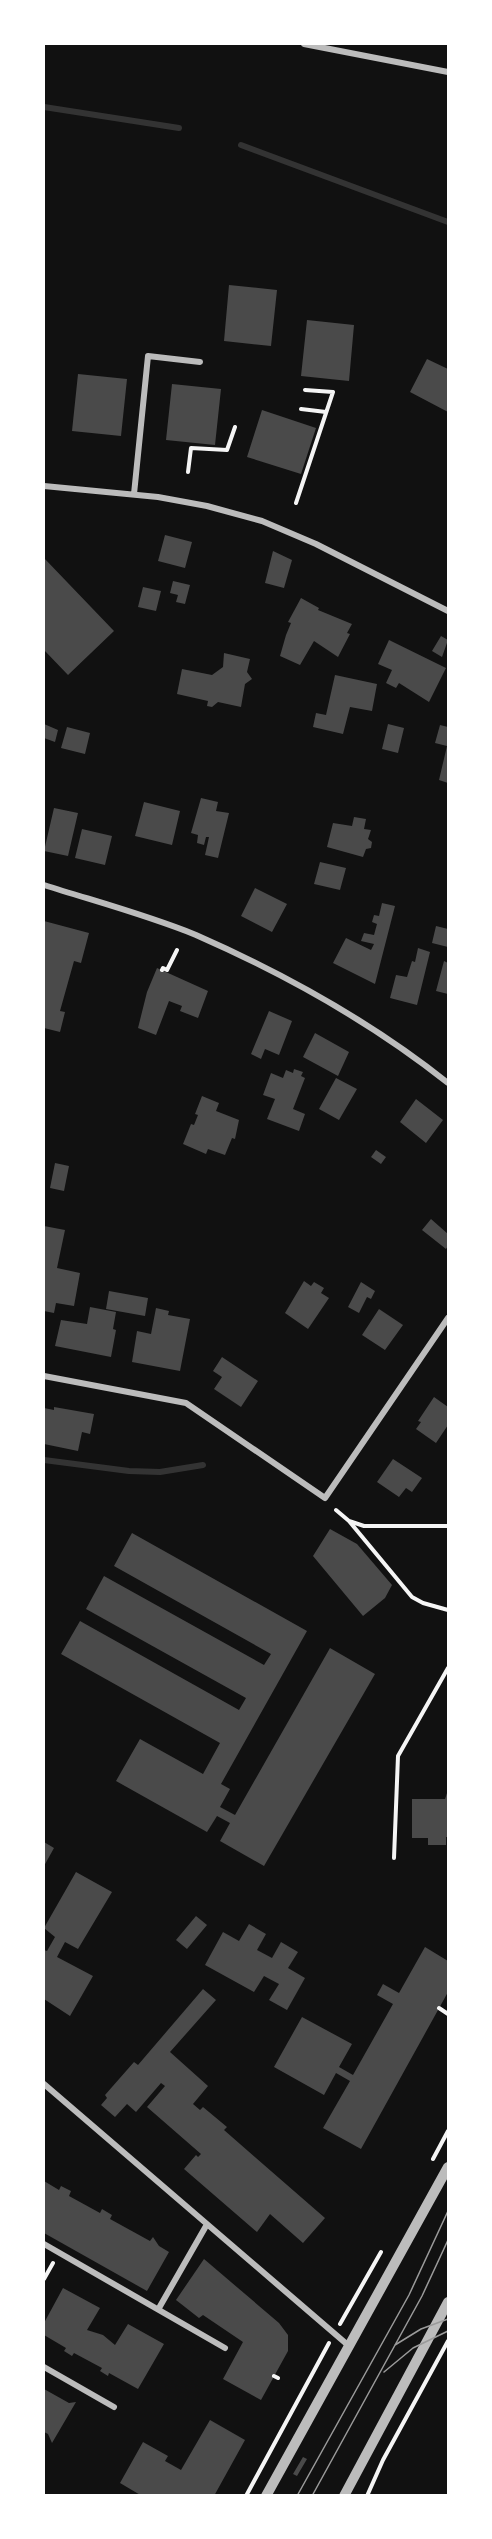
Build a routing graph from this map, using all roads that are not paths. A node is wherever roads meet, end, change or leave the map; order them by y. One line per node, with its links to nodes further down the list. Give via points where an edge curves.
1 (304, 44): 2 (street)
2 (448, 72)
3 (200, 362): 5 (street, via 148,356)
4 (44, 486): 5 (street)
5 (134, 494): 6 (street, via 207,506 262,521)
6 (448, 611)
7 (44, 885): 8 (street, via 196,936 307,988 349,1011)
8 (448, 1083)
9 (448, 1318): 10 (street, via 325,1498 180,1400)
10 (44, 1376)
11 (44, 2084): 13 (street)
12 (448, 2167): 17 (street)
13 (206, 2226): 16 (street); 17 (street)
14 (44, 2244): 16 (street)
15 (448, 2302): 22 (street)
16 (159, 2308): 18 (street)
17 (349, 2346): 21 (street)
18 (225, 2348)
19 (44, 2367): 20 (street)
20 (114, 2407)
21 (266, 2496)
22 (344, 2496)

